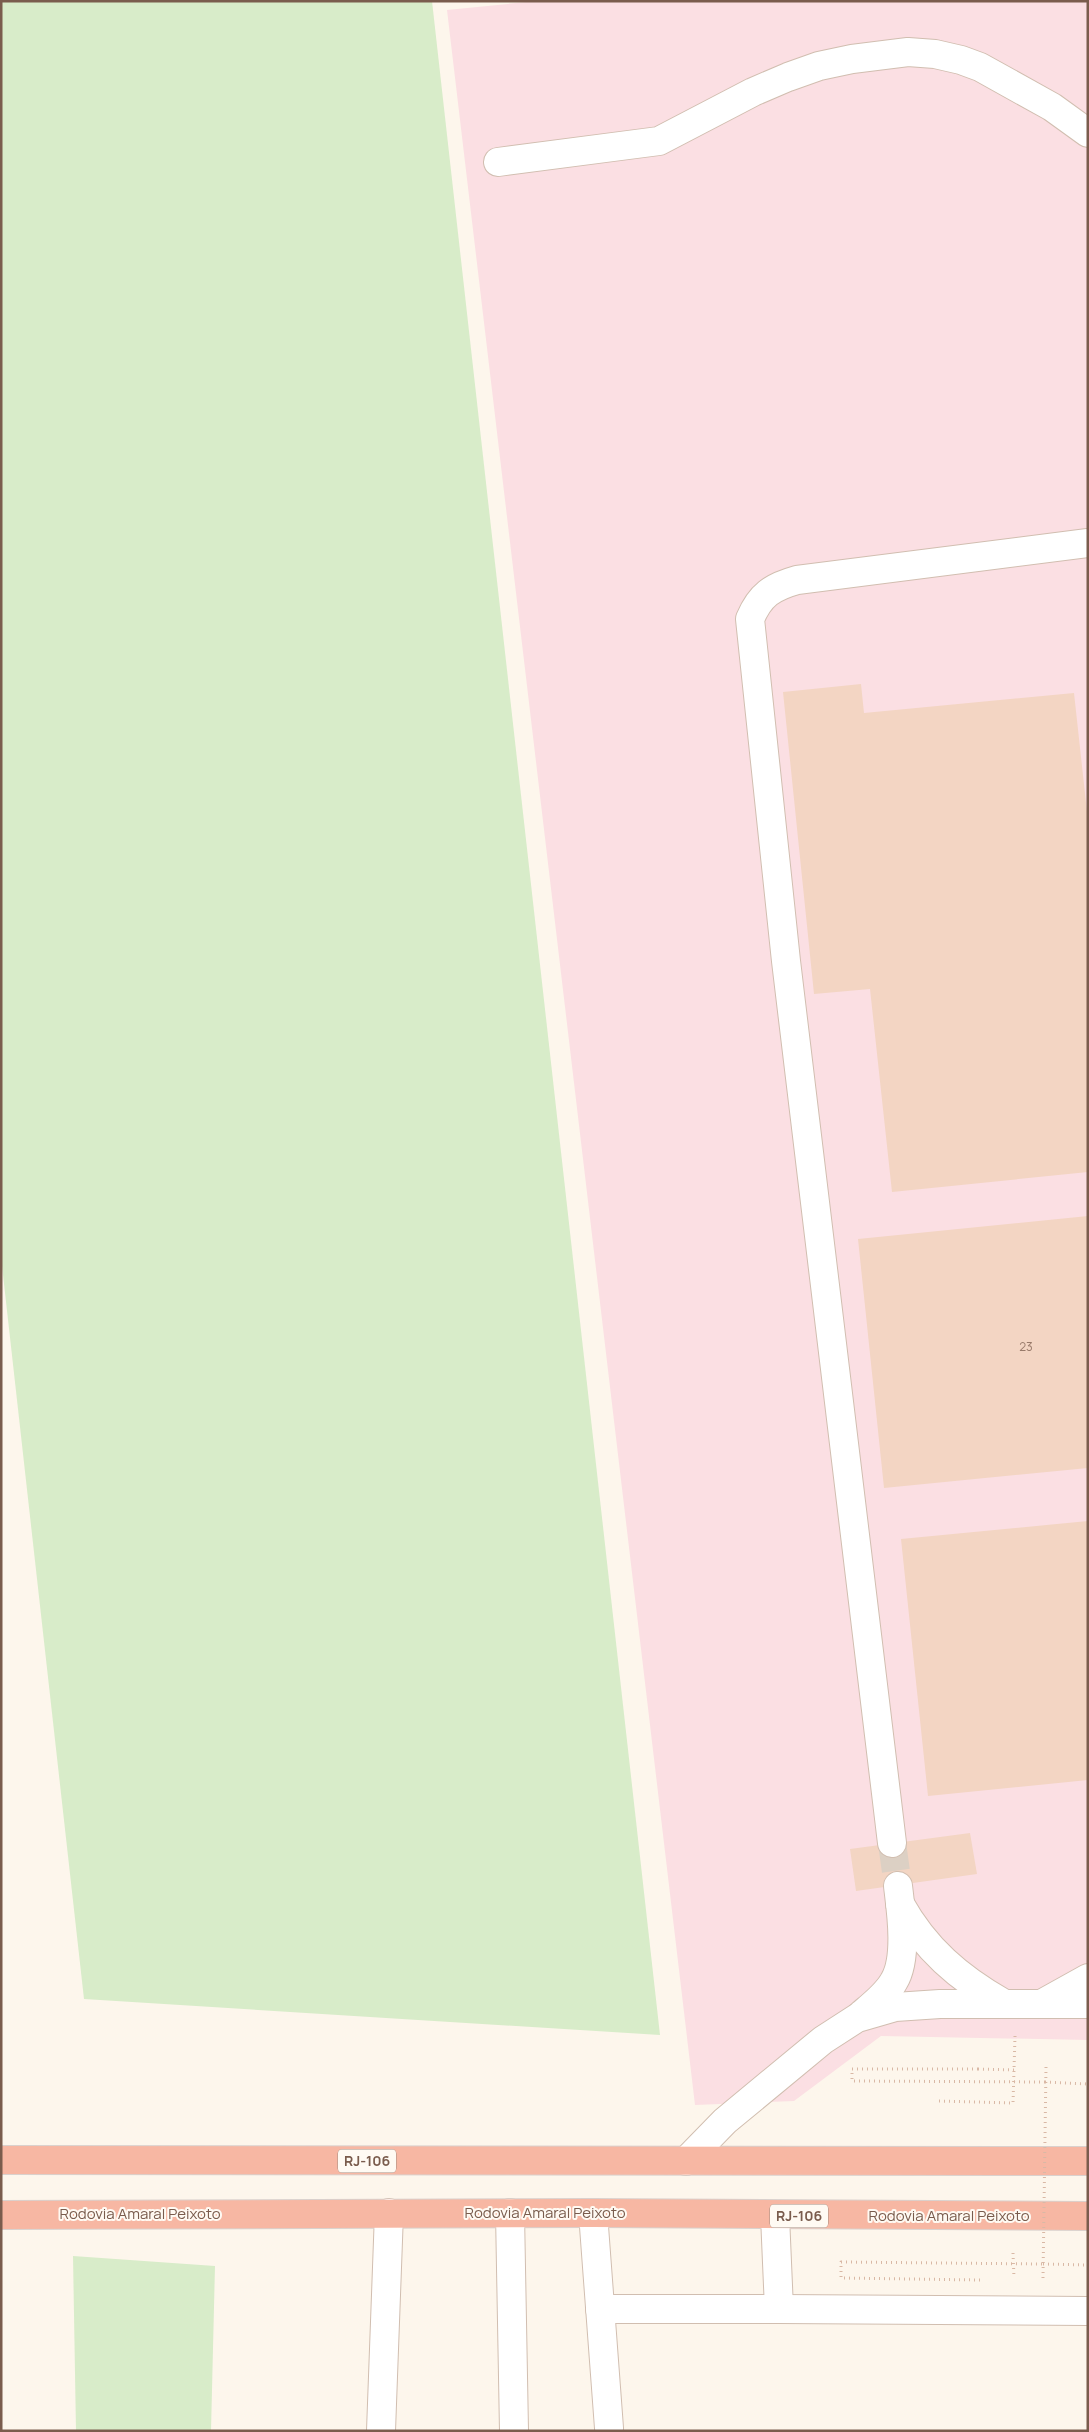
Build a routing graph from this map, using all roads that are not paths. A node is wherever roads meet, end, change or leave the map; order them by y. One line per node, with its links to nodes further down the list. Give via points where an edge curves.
1 (1088, 133): 2 (street, via 1052,106 980,67 944,56 908,52 852,59 788,77 752,92 659,141)
2 (498, 162)
3 (1088, 543): 4 (street, via 797,580 767,593 756,604 750,619 786,961)
4 (892, 1844)
5 (1088, 1978): 7 (street)
6 (1003, 2003): 7 (street); 9 (street, via 895,2007); 9 (street, via 964,1978 933,1952 911,1923 899,1894 902,1946 896,1979 885,1994)
7 (1043, 2003): 8 (street)
8 (1088, 2004)
9 (857, 2018): 11 (street, via 823,2040 726,2121)
10 (1, 2160): 11 (highway, RJ-106)
11 (686, 2161): 12 (highway, RJ-106)
12 (1088, 2161)
13 (389, 2213): 14 (highway, Rodovia Amaral Peixoto / RJ-106); 16 (highway, Rodovia Amaral Peixoto / RJ-106); 23 (street)
14 (510, 2213): 15 (highway, Rodovia Amaral Peixoto / RJ-106); 24 (street)
15 (593, 2213): 17 (highway, Rodovia Amaral Peixoto / RJ-106); 19 (street)
16 (1, 2215)
17 (775, 2216): 18 (highway, Rodovia Amaral Peixoto / RJ-106); 20 (street)
18 (1088, 2216)
19 (600, 2309): 20 (street); 22 (street)
20 (779, 2309): 21 (street)
21 (1088, 2312)
22 (609, 2428)
23 (381, 2431)
24 (514, 2431)

